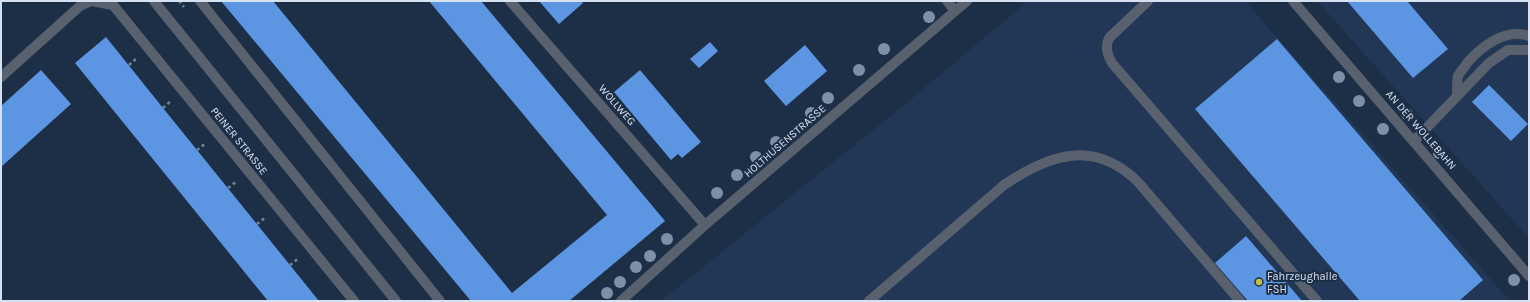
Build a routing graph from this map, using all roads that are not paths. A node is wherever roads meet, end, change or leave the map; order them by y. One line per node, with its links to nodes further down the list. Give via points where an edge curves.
1 (154, 1): 18 (street, PEINER STRASSE)
2 (200, 1): 19 (street)
3 (510, 1): 15 (street, WOLLWEG)
4 (947, 1): 9 (street)
5 (967, 1): 9 (street, HOLTHUSENSTRASSE)
6 (1148, 1): 23 (street, via 1109,38 1106,44 1108,57)
7 (1293, 1): 14 (street, AN DER WOLLEBAHN)
8 (101, 2): 12 (street, via 91,1 80,6); 17 (street, PEINER STRASSE, via 113,5)
9 (955, 11): 15 (street, HOLTHUSENSTRASSE)
10 (1529, 36): 13 (street, via 1506,35 1485,44 1458,75)
11 (1529, 50): 13 (street, via 1508,50 1489,63)
12 (1, 78)
13 (1457, 95): 14 (street)
14 (1414, 141): 16 (street, AN DER WOLLEBAHN)
15 (705, 225): 20 (street, HOLTHUSENSTRASSE)
16 (1529, 276)
17 (354, 301)
18 (396, 301)
19 (440, 301)
20 (621, 301)
21 (869, 301): 22 (street, via 1017,176 1056,158 1087,156 1107,160 1127,171)
22 (1240, 301)
23 (1317, 301)

